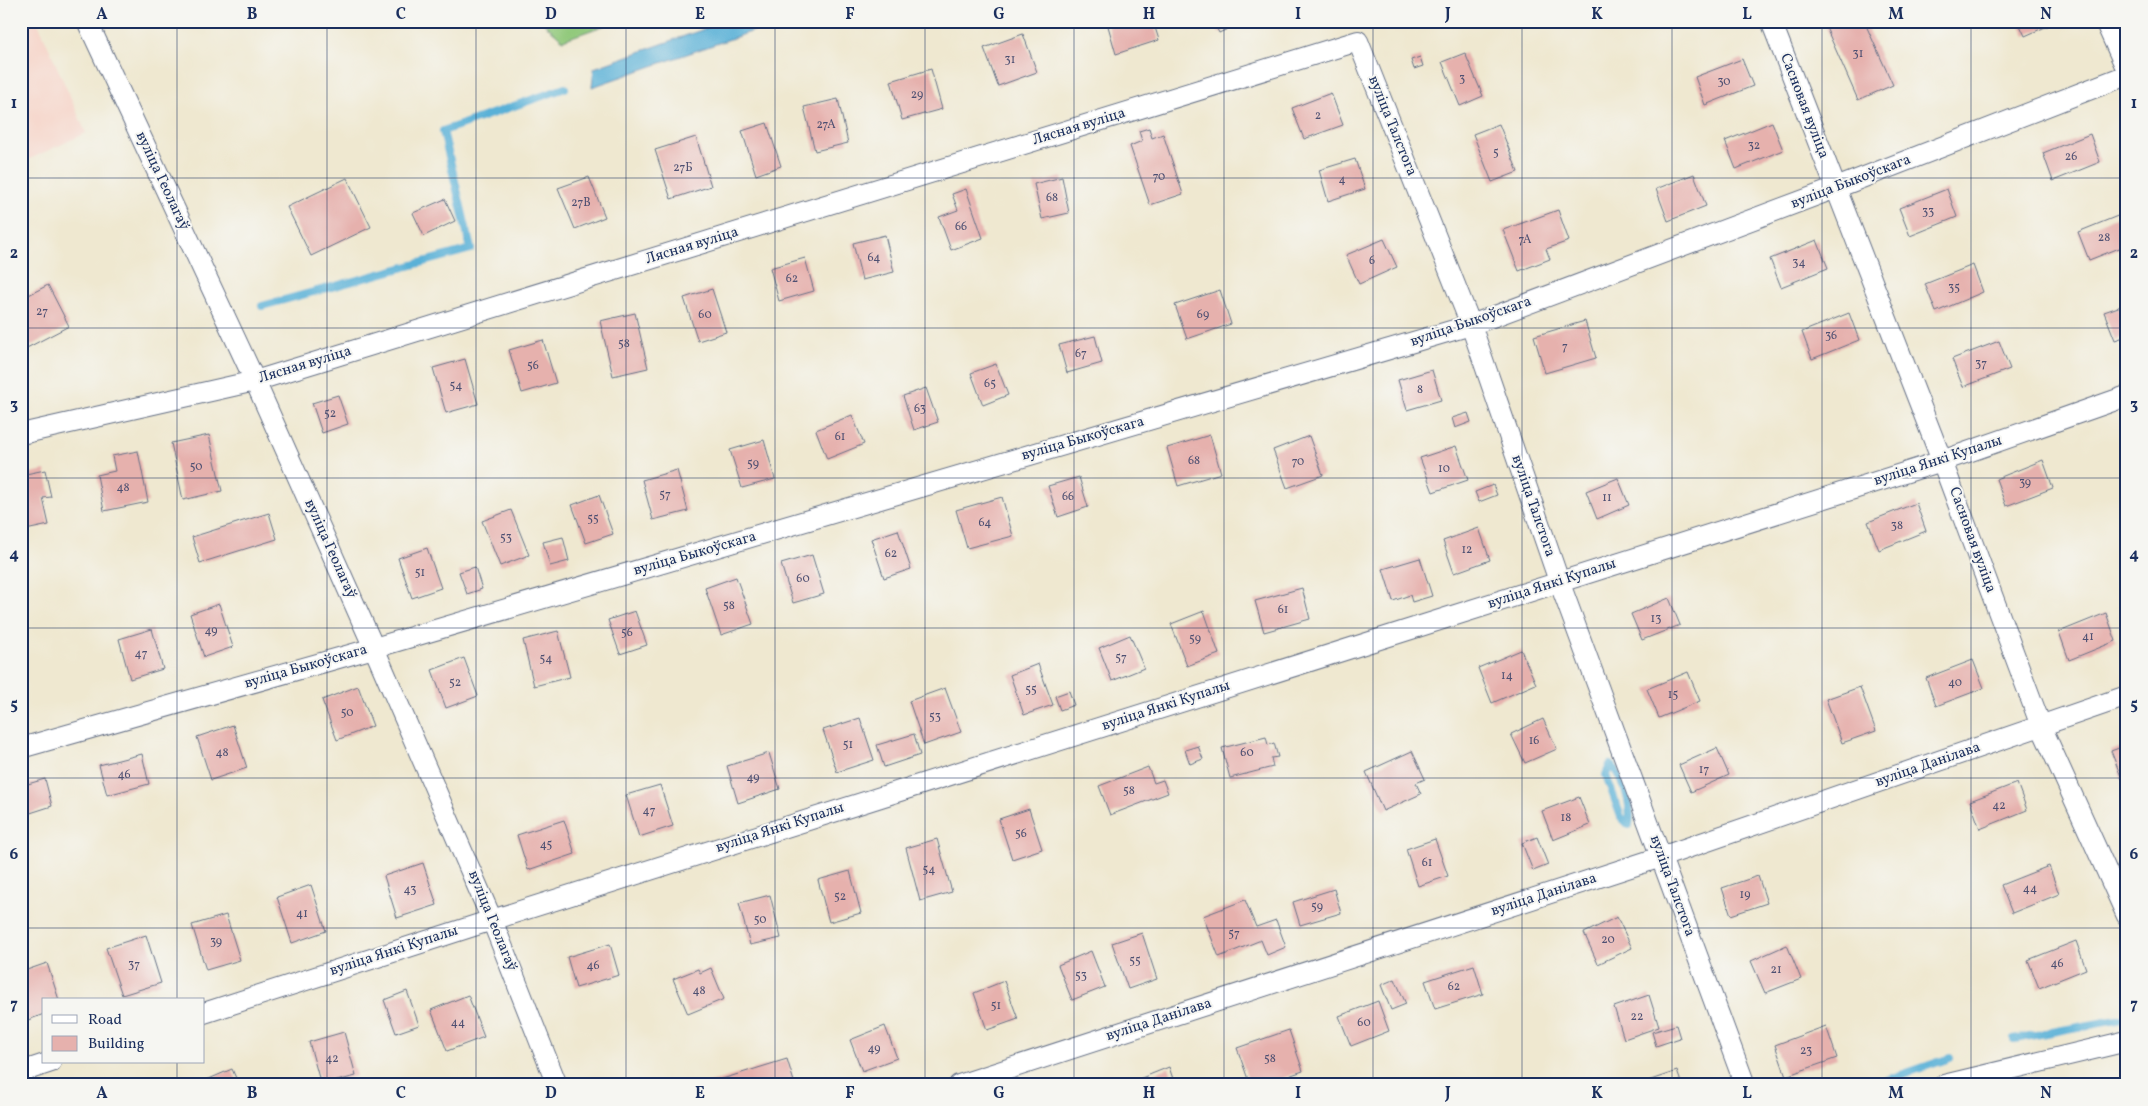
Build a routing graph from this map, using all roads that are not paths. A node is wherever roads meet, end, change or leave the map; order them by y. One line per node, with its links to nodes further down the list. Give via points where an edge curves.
1 (87, 21): 9 (street, вуліца Геолагаў)
2 (1771, 21): 7 (street, Сасновая вуліца)
3 (2105, 21): 5 (street)
4 (1358, 41): 8 (street, вуліца Талстога); 9 (street, Лясная вуліца)
5 (2127, 70)
6 (2127, 75): 7 (street, вуліца Быкоўскага)
7 (1836, 188): 8 (street, вуліца Быкоўскага); 12 (street, Сасновая вуліца)
8 (1471, 325): 13 (street, вуліца Талстога); 14 (street, вуліца Быкоўскага)
9 (256, 381): 11 (street, Лясная вуліца); 14 (street, вуліца Геолагаў)
10 (2127, 396): 12 (street, вуліца Янкі Купалы)
11 (21, 434)
12 (1942, 460): 13 (street, вуліца Янкі Купалы); 16 (street, Сасновая вуліца)
13 (1559, 581): 18 (street, вуліца Талстога); 20 (street, вуліца Янкі Купалы)
14 (374, 648): 17 (street, вуліца Быкоўскага); 20 (street, вуліца Геолагаў)
15 (2127, 696): 16 (street, вуліца Данілава)
16 (2041, 726): 18 (street, вуліца Данілава); 19 (street, Сасновая вуліца)
17 (21, 748)
18 (1662, 857): 26 (street, вуліца Данілава); 27 (street, вуліца Талстога)
19 (2127, 916)
20 (492, 920): 21 (street, вуліца Янкі Купалы); 25 (street, вуліца Геолагаў)
21 (205, 1013)
22 (2127, 1041): 28 (street)
23 (45, 1064): 24 (street)
24 (21, 1072)
25 (557, 1085)
26 (959, 1085)
27 (1745, 1085)
28 (1944, 1085)

